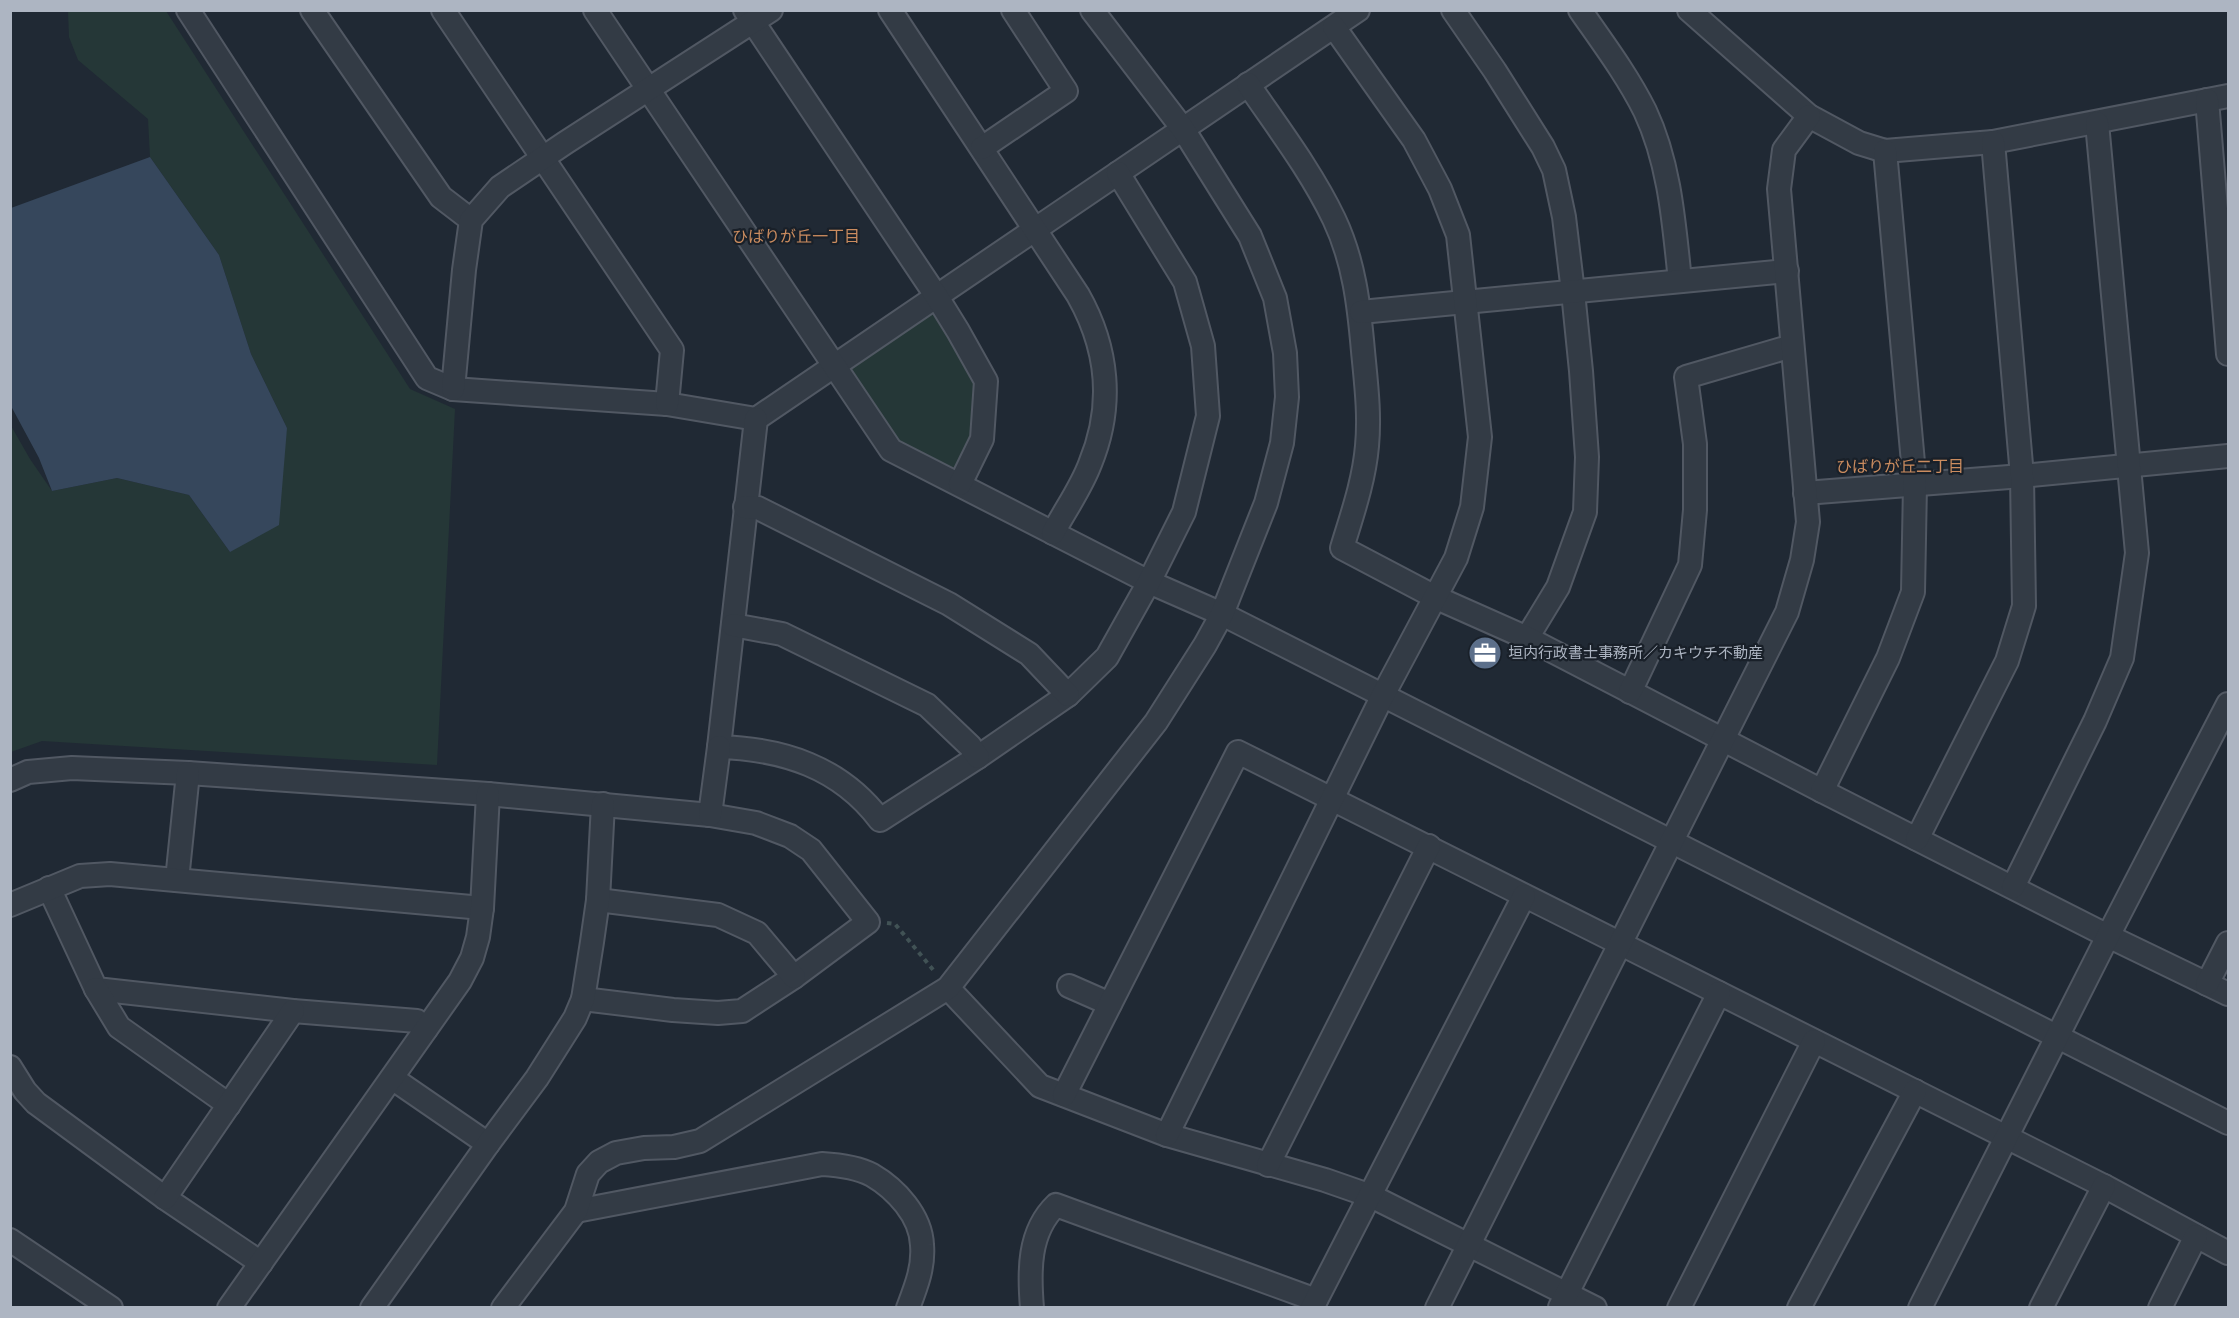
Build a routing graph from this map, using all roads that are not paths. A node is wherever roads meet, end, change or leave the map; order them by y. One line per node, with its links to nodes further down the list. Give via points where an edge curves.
1 (188, 10): 36 (street, via 426,378)
2 (312, 10): 25 (street, via 441,198)
3 (443, 10): 23 (street)
4 (595, 10): 15 (street)
5 (890, 10): 21 (street)
6 (1013, 10): 21 (street, via 1066,91)
7 (1092, 10): 19 (street)
8 (1358, 10): 13 (street)
9 (1453, 10): 29 (street, via 1496,71 1554,170)
10 (1580, 10): 28 (street, via 1646,113 1661,154 1673,212)
11 (1689, 10): 17 (street)
12 (756, 14): 15 (street); 30 (street)
13 (1334, 27): 14 (street); 31 (street, via 1414,140 1440,189 1458,235)
14 (1248, 84): 19 (street); 32 (street, via 1334,219 1352,265)
15 (649, 89): 23 (street); 35 (street)
16 (2218, 98): 18 (street); 34 (street)
17 (1809, 116): 22 (street, via 1859,143); 27 (street, via 1784,150 1780,168)
18 (2097, 123): 20 (street); 40 (street)
19 (1183, 129): 24 (street); 49 (street, via 1250,236 1275,298 1285,353 1287,397 1282,443 1266,503)
20 (1993, 142): 22 (street); 41 (street)
21 (982, 148): 26 (street)
22 (1885, 151): 43 (street)
23 (543, 158): 25 (street, via 500,187); 37 (street, via 672,350)
24 (1118, 173): 26 (street); 47 (street, via 1185,282 1203,346 1208,416 1184,512)
25 (471, 220): 36 (street)
26 (1035, 229): 30 (street); 46 (street, via 1091,318 1100,344 1104,380 1105,418 1090,464)
27 (1787, 271): 28 (street); 33 (street)
28 (1680, 281): 29 (street)
29 (1573, 291): 31 (street); 51 (street, via 1587,457 1585,512 1558,587)
30 (937, 297): 35 (street); 42 (street, via 986,381 982,439)
31 (1466, 302): 32 (street); 48 (street, via 1480,437 1472,507 1456,558)
32 (1360, 312): 48 (street, via 1368,398 1367,447 1358,496 1342,548)
33 (1792, 346): 44 (street); 52 (street, via 1686,377 1695,444 1690,565)
34 (2229, 354)
35 (835, 366): 38 (street); 42 (street, via 891,450)
36 (453, 389): 37 (street)
37 (667, 404): 38 (street)
38 (756, 419): 45 (street)
39 (2229, 456): 40 (street)
40 (2128, 466): 41 (street); 70 (street, via 2137,553 2122,658 2095,722)
41 (2022, 476): 43 (street); 66 (street, via 2024,606 2007,661)
42 (960, 484): 46 (street)
43 (1915, 485): 44 (street); 61 (street, via 1913,592 1888,658)
44 (1805, 493): 56 (street, via 1808,522 1802,560 1786,612)
45 (745, 507): 50 (street); 53 (street, via 758,507 949,604 1029,654)
46 (1053, 533): 47 (street)
47 (1149, 582): 49 (street); 53 (street, via 1107,657)
48 (1437, 598): 51 (street); 54 (street)
49 (1222, 614): 54 (street); 82 (street, via 1156,722)
50 (733, 625): 57 (street); 58 (street, via 782,634 927,705)
51 (1527, 638): 52 (street)
52 (1630, 692): 56 (street)
53 (1068, 695): 58 (street)
54 (1383, 695): 63 (street); 67 (street)
55 (2229, 704): 76 (street)
56 (1721, 740): 61 (street); 67 (street)
57 (719, 747): 58 (street, via 795,758 825,771 865,801 880,820); 65 (street)
58 (978, 758)
59 (188, 773): 60 (street, via 72,768 28,772); 62 (street); 69 (street)
60 (10, 780)
61 (1821, 791): 66 (street)
62 (488, 794): 64 (street); 75 (street)
63 (1333, 798): 68 (street); 87 (street, via 1238,752); 99 (street)
64 (603, 804): 65 (street); 73 (street)
65 (710, 814): 79 (street, via 756,823 790,836 811,850 868,922)
66 (1917, 839): 70 (street)
67 (1670, 841): 77 (street); 90 (street)
68 (1429, 846): 72 (street); 102 (street)
69 (177, 880): 71 (street, via 110,874 80,876); 75 (street)
70 (2013, 887): 76 (street)
71 (49, 888): 74 (street); 83 (street)
72 (1524, 896): 77 (street); 104 (street)
73 (598, 900): 79 (street, via 718,915 757,933); 86 (street)
74 (10, 905)
75 (482, 908): 89 (street, via 472,958)
76 (2108, 936): 80 (street); 90 (street)
77 (1620, 942): 84 (street); 109 (street)
78 (2229, 943): 80 (street)
79 (794, 977): 86 (street, via 742,1011 673,1010)
80 (2207, 984): 85 (street)
81 (1069, 986): 87 (street)
82 (948, 987): 95 (street, via 1040,1086); 106 (street, via 700,1141 616,1153 598,1162 588,1174)
83 (96, 988): 88 (street); 97 (street, via 119,1027)
84 (1719, 993): 91 (street); 112 (street)
85 (2229, 994)
86 (583, 999): 101 (street, via 555,1052)
87 (1110, 1004): 95 (street)
88 (293, 1011): 89 (street, via 417,1021); 97 (street)
89 (426, 1029): 93 (street)
90 (2058, 1036): 98 (street); 100 (street)
91 (1814, 1041): 94 (street); 122 (street)
92 (10, 1066): 96 (street)
93 (392, 1078): 101 (street); 111 (street)
94 (1915, 1091): 100 (street); 123 (street)
95 (1065, 1095): 99 (street)
96 (18, 1097): 105 (street, via 36,1103)
97 (230, 1105): 105 (street)
98 (2229, 1123)
99 (1167, 1135): 102 (street)
100 (2006, 1137): 103 (street); 124 (street)
101 (488, 1144): 116 (street)
102 (1268, 1165): 104 (street)
103 (2104, 1186): 107 (street); 125 (street)
104 (1371, 1196): 109 (street); 113 (street)
105 (165, 1197): 111 (street)
106 (576, 1211): 117 (street); 118 (street, via 822,1164 849,1167 872,1175 897,1195 914,1216 922,1254 920,1276)
107 (2196, 1236): 110 (street); 126 (street)
108 (10, 1240): 114 (street)
109 (1468, 1245): 112 (street); 120 (street)
110 (2229, 1253)
111 (261, 1263): 115 (street)
112 (1564, 1300): 121 (street)
113 (1314, 1304): 119 (street, via 1056,1205 1044,1217 1035,1242 1029,1272)
114 (111, 1308)
115 (229, 1308)
116 (372, 1308)
117 (503, 1308)
118 (908, 1308)
119 (1032, 1308)
120 (1437, 1308)
121 (1595, 1308)
122 (1679, 1308)
123 (1799, 1308)
124 (1920, 1308)
125 (2041, 1308)
126 (2160, 1308)

